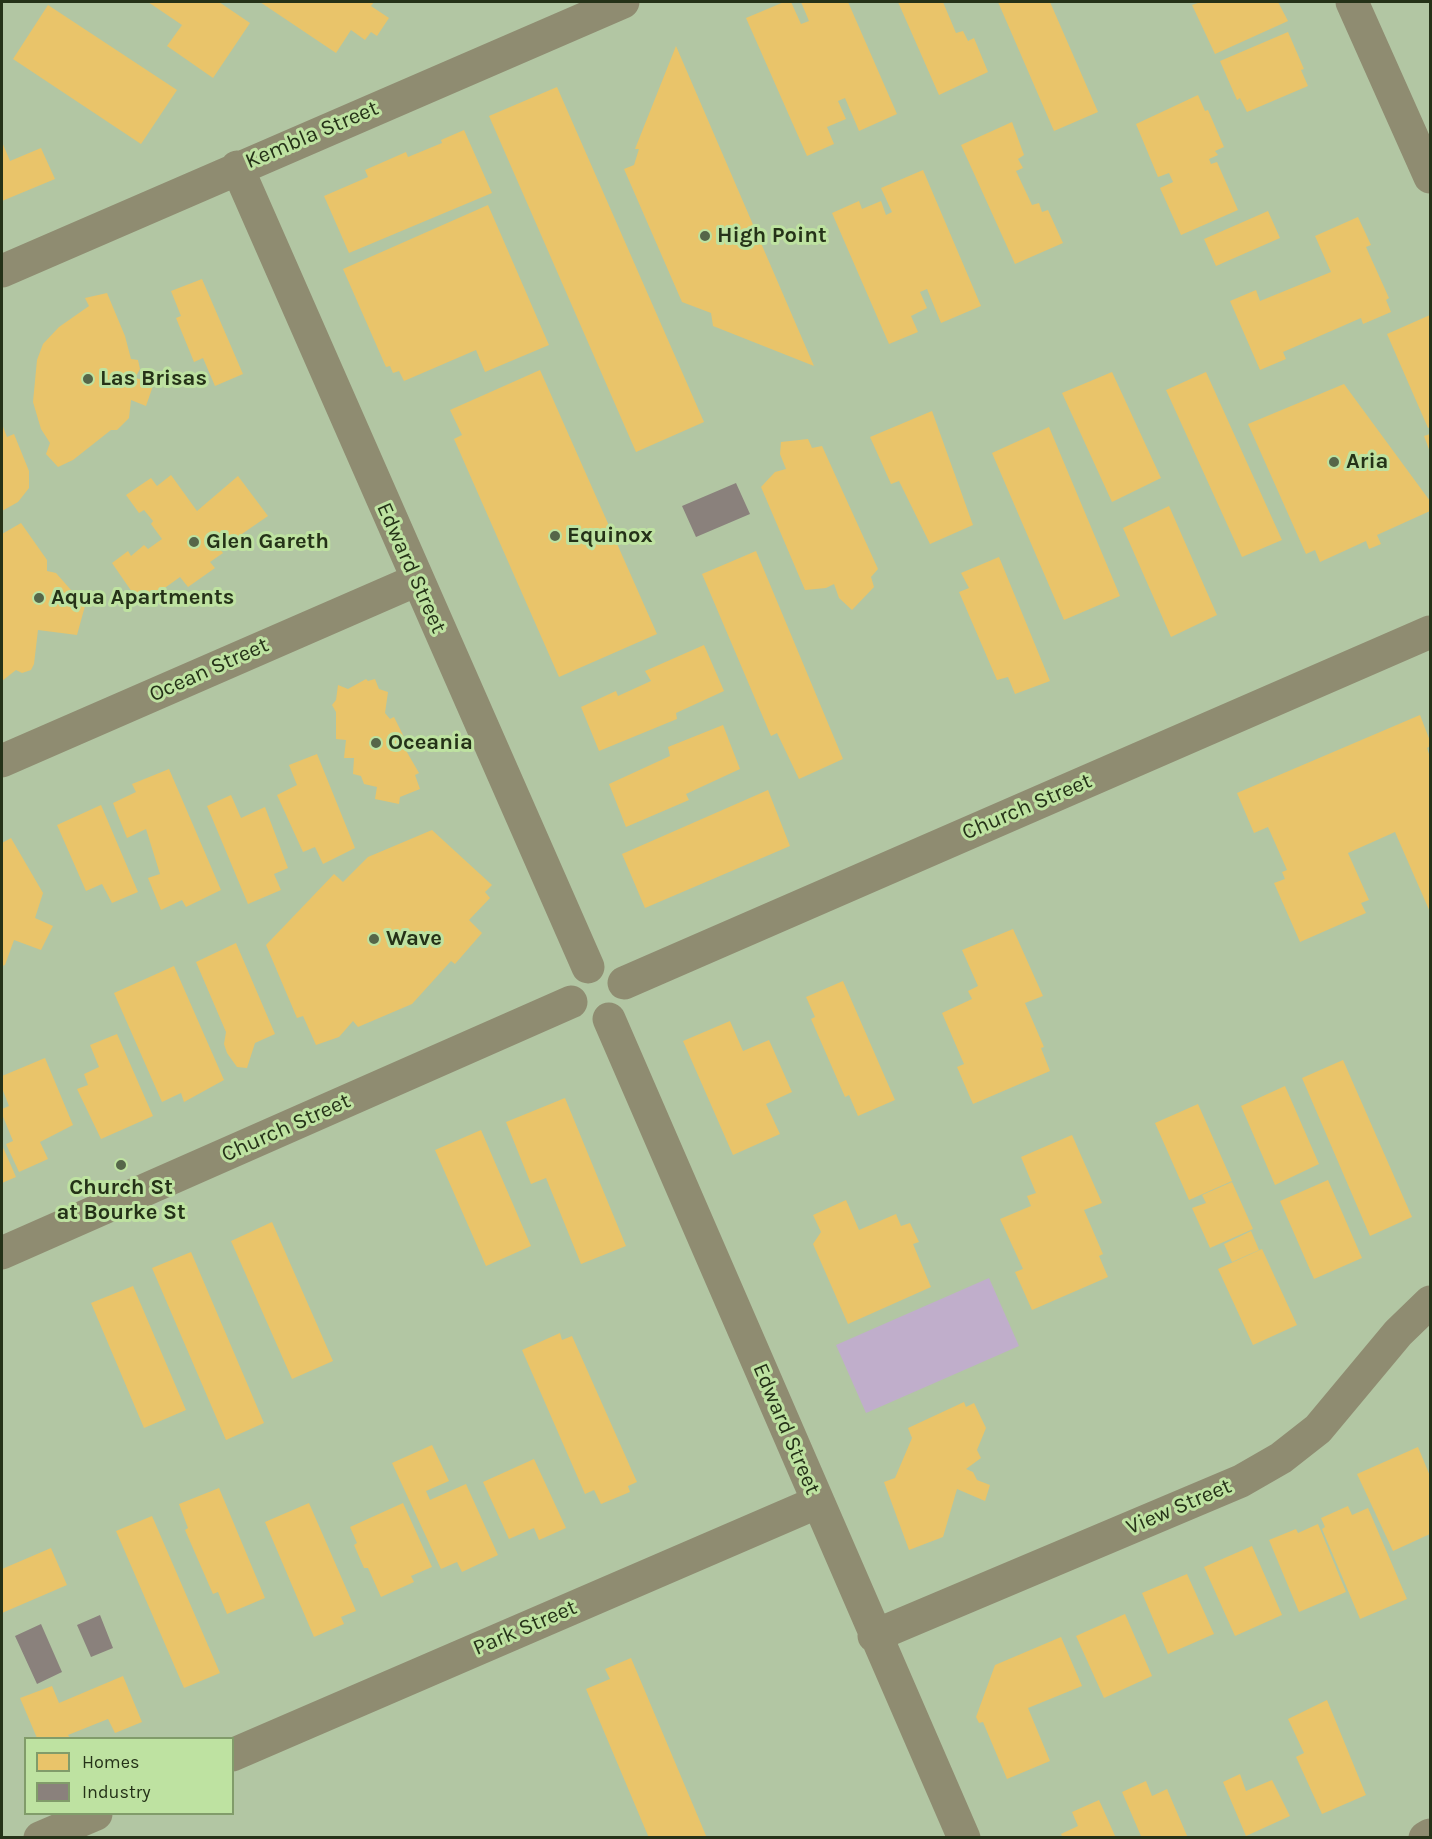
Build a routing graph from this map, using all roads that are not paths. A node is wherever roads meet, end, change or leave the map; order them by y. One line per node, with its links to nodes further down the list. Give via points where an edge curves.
1 (623, 2): 3 (street, Kembla Street)
2 (1352, 2): 4 (street)
3 (237, 167): 5 (street, Kembla Street); 6 (street, Edward Street)
4 (1431, 177)
5 (2, 271)
6 (417, 580): 8 (street, Ocean Street); 9 (street, Edward Street)
7 (1431, 632): 10 (street, Church Street)
8 (2, 761)
9 (588, 967): 10 (street, via 605,966); 11 (street, via 574,977)
10 (624, 982): 12 (street, via 625,1000 617,1015)
11 (571, 1002): 12 (street, via 582,1017 600,1022); 13 (street, Church Street)
12 (609, 1019): 15 (street, Edward Street)
13 (2, 1253)
14 (1431, 1302): 16 (street, View Street, via 1398,1333 1318,1429 1281,1458 1241,1481)
15 (818, 1502): 16 (street, Edward Street); 17 (street, Park Street)
16 (874, 1636): 21 (street, Edward Street)
17 (234, 1754)
18 (94, 1815): 20 (street)
19 (1431, 1835): 22 (street)
20 (40, 1838)
21 (964, 1838)
22 (1425, 1838)

